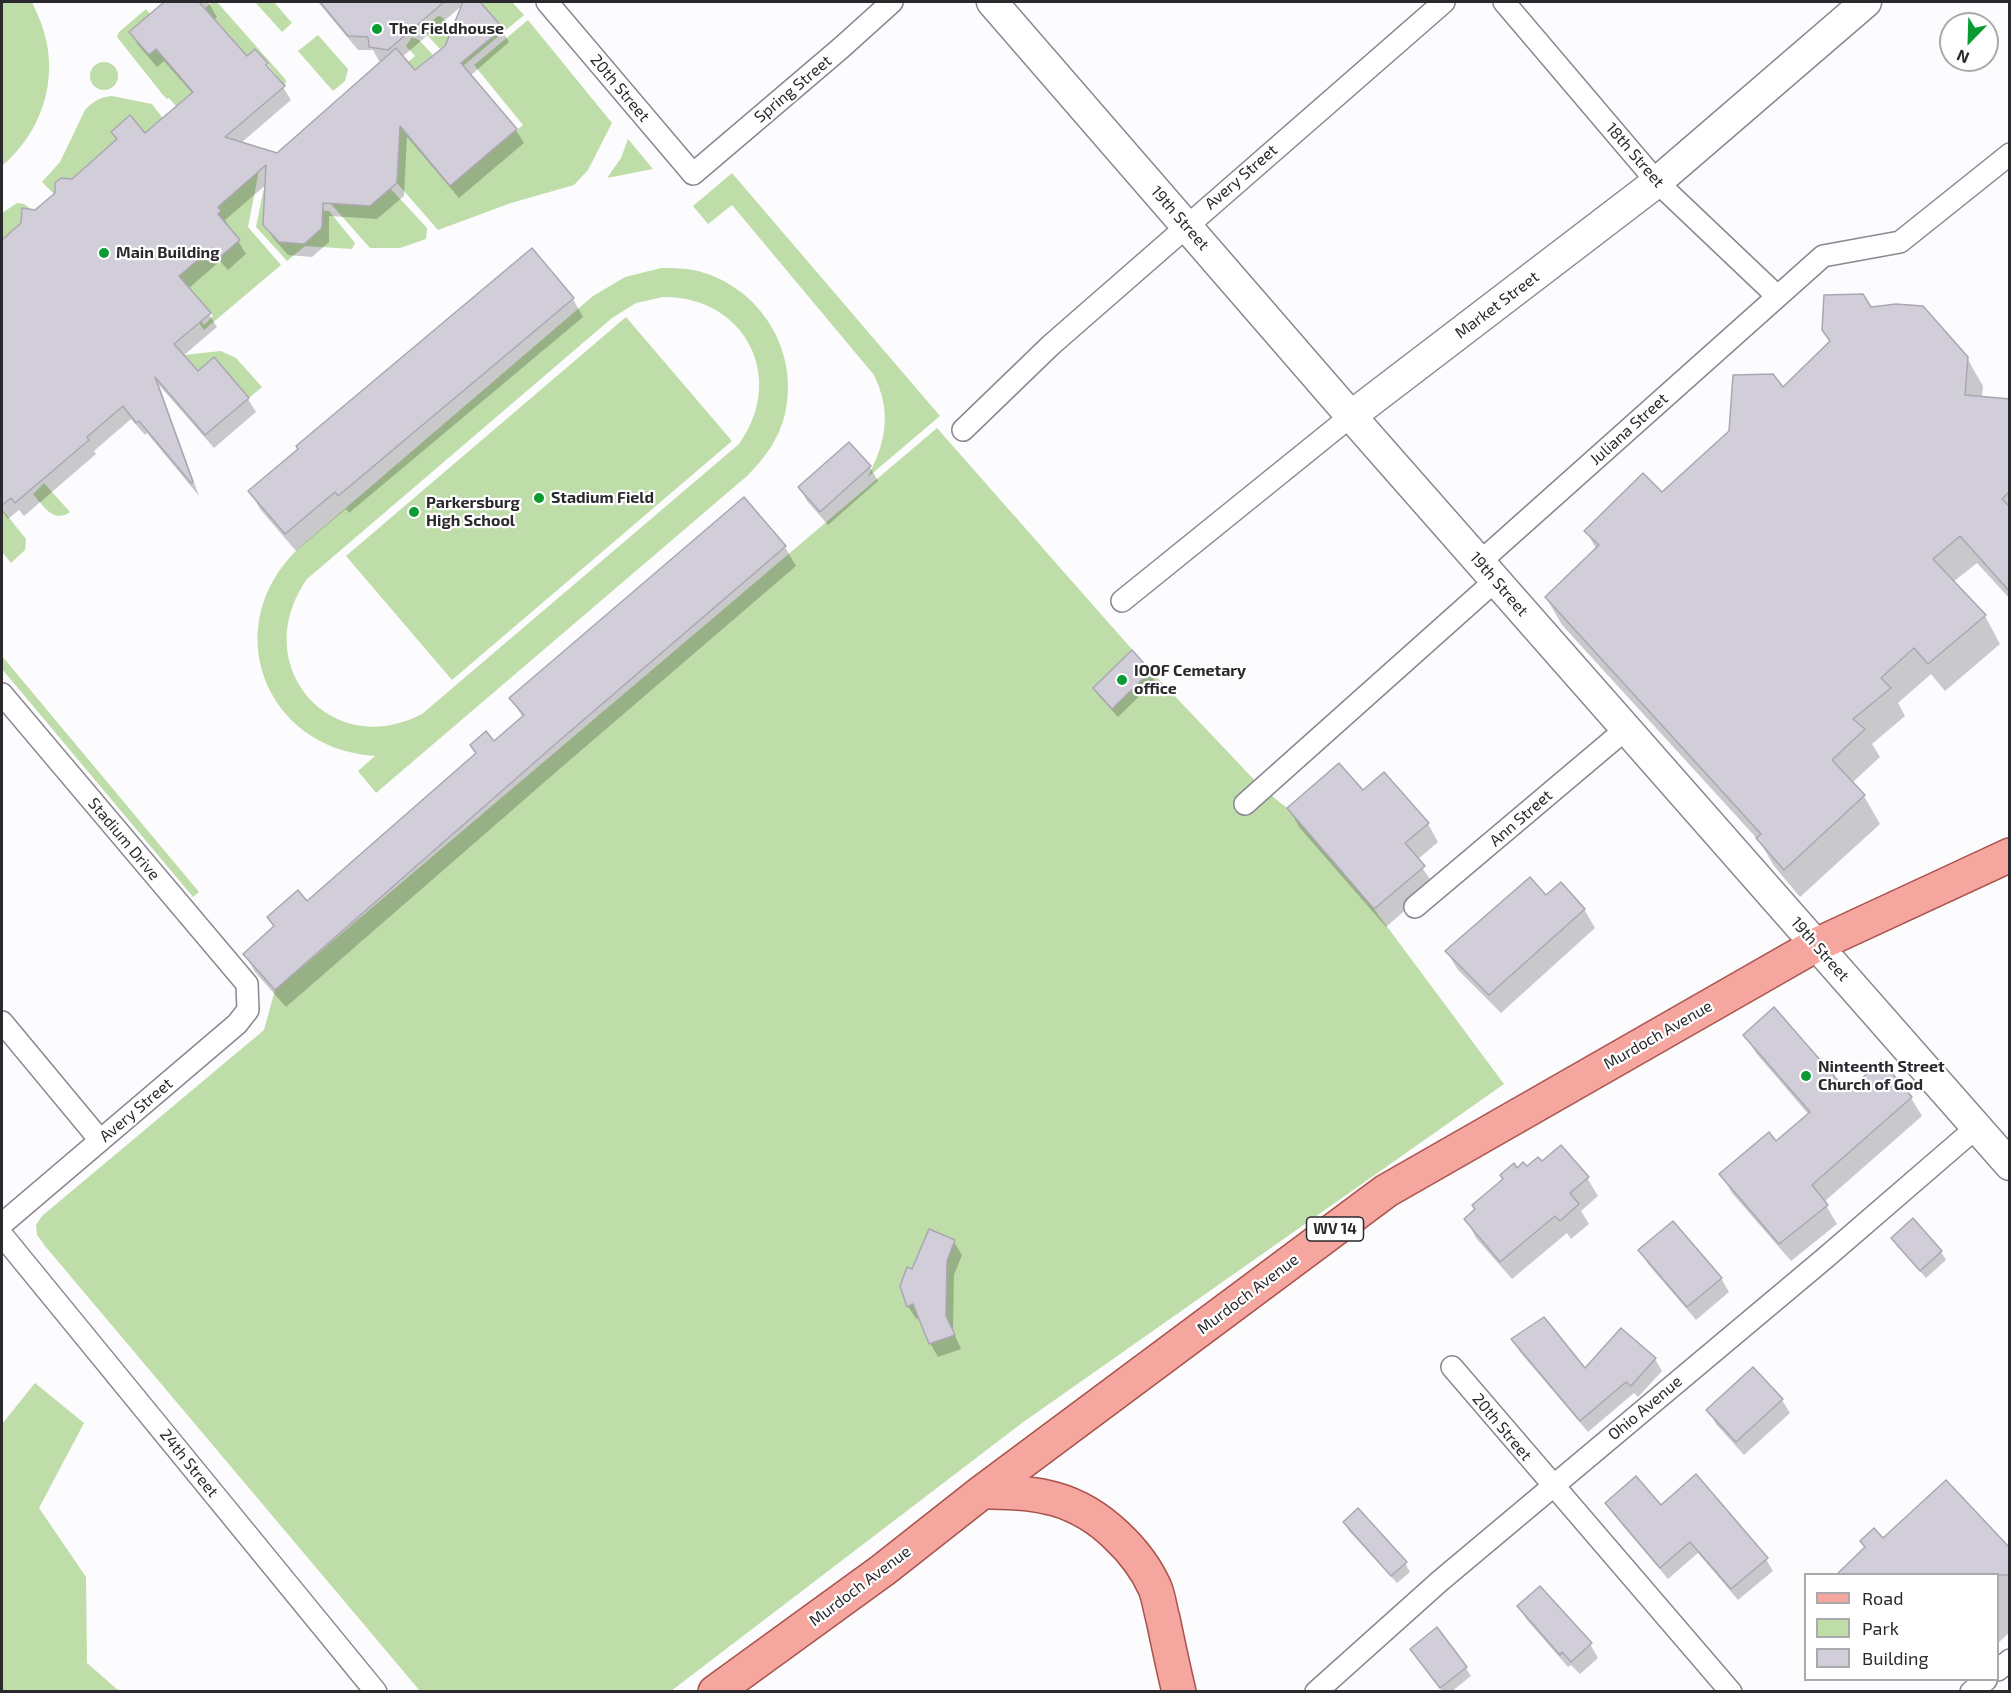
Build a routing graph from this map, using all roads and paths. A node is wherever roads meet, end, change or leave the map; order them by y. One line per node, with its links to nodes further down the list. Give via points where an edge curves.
1 (547, 2): 8 (street, 20th Street)
2 (892, 2): 8 (street, Spring Street)
3 (992, 2): 10 (street, 19th Street)
4 (1444, 2): 10 (street, Avery Street)
5 (1504, 2): 9 (street, 18th Street)
6 (1866, 2): 9 (street, Market Street)
7 (2010, 154): 11 (street, Juliana Street, via 1900,242 1823,256)
8 (693, 174)
9 (1657, 182): 11 (street, 18th Street); 12 (street, Market Street)
10 (1186, 225): 12 (street, 19th Street); 13 (street, Avery Street, via 1051,345)
11 (1777, 296): 14 (street, Juliana Street)
12 (1352, 416): 14 (street, 19th Street); 15 (street, Market Street)
13 (963, 430)
14 (1488, 571): 17 (street, 19th Street); 18 (street, Juliana Street)
15 (1122, 601)
16 (2, 694): 22 (street, Stadium Drive)
17 (1626, 729): 20 (street, Ann Street); 21 (street, 19th Street)
18 (1245, 804)
19 (2010, 855): 21 (main road, Murdoch Avenue / WV 14)
20 (1415, 907)
21 (1816, 945): 24 (street, 19th Street); 31 (main road, Murdoch Avenue / WV 14, via 1386,1191)
22 (247, 984): 25 (street, Avery Street, via 248,1010 237,1024)
23 (2, 1023): 25 (street)
24 (1977, 1127): 26 (street, 19th Street); 30 (street, Ohio Avenue)
25 (100, 1140): 27 (street, Avery Street)
26 (2010, 1165)
27 (2, 1224)
28 (2, 1235): 33 (street, 24th Street)
29 (1452, 1367): 30 (street, 20th Street)
30 (1553, 1486): 36 (street, Ohio Avenue); 37 (street, 20th Street)
31 (982, 1492): 34 (main road, Murdoch Avenue / WV 14, via 883,1570); 35 (main road, via 1012,1491 1059,1499 1094,1516 1124,1542 1143,1565 1156,1590)
32 (1985, 1681): 38 (street)
33 (376, 1692)
34 (715, 1692)
35 (1179, 1692)
36 (1316, 1692)
37 (1731, 1692)
38 (1971, 1692)

